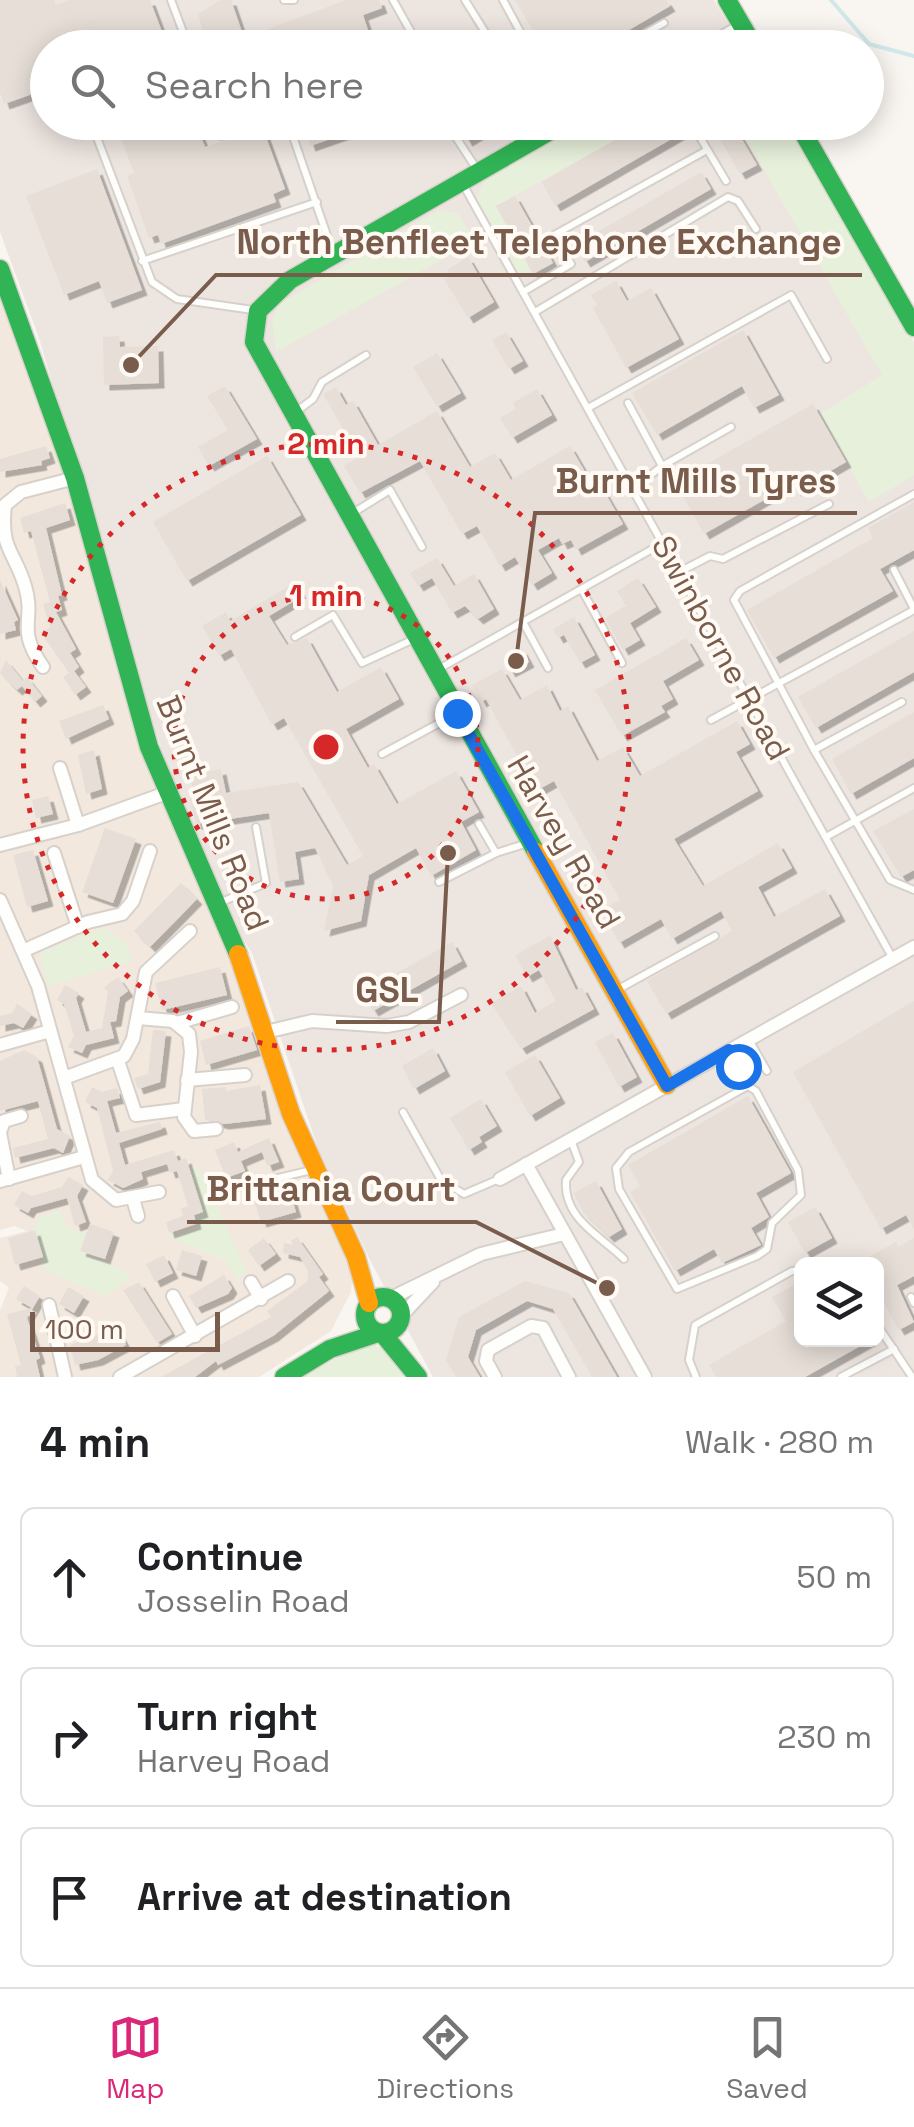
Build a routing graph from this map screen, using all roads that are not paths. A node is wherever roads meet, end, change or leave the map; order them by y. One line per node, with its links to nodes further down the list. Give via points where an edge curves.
1 (171, 0): 10 (lane)
2 (284, 0): 3 (lane)
3 (294, 0)
4 (394, 0): 11 (lane)
5 (465, 0): 12 (lane)
6 (504, 0): 13 (lane)
7 (727, 0): 9 (street)
8 (664, 23): 14 (lane)
9 (742, 26): 15 (street); 16 (street)
10 (182, 30)
11 (410, 30)
12 (485, 30)
13 (520, 30)
14 (651, 30)
15 (735, 30)
16 (744, 30)
17 (98, 140): 31 (lane)
18 (294, 140): 28 (lane)
19 (454, 140): 26 (lane, Swinborne Road)
20 (523, 140): 24 (lane)
21 (534, 140): 24 (street)
22 (702, 140): 25 (lane)
23 (807, 140): 36 (street)
24 (526, 145): 26 (street)
25 (708, 150): 27 (lane); 33 (lane, via 554,234 571,264)
26 (469, 176): 30 (street); 33 (lane, Swinborne Road)
27 (726, 181)
28 (316, 202): 30 (lane); 31 (lane)
29 (756, 229): 35 (lane, via 728,197)
30 (332, 252): 34 (street, via 273,292)
31 (142, 261): 34 (lane, via 152,282 177,300)
32 (2, 280): 44 (street, Burnt Mills Road)
33 (524, 292): 35 (lane, Swinborne Road)
34 (258, 311): 41 (street, Harvey Road, via 254,342)
35 (535, 312): 40 (lane, Swinborne Road)
36 (914, 327)
37 (366, 356): 41 (lane, via 322,382 314,399)
38 (827, 360): 40 (lane, via 791,296)
39 (628, 403): 43 (lane)
40 (588, 408): 45 (lane, Swinborne Road)
41 (291, 414): 49 (street, Harvey Road)
42 (730, 427): 43 (lane)
43 (662, 466): 45 (lane)
44 (75, 478): 47 (street); 76 (street, Burnt Mills Road)
45 (633, 489): 50 (lane, Swinborne Road)
46 (914, 494): 67 (lane, via 736,596)
47 (5, 495): 52 (street, via 3,535)
48 (829, 504): 55 (lane, via 723,559 710,556)
49 (347, 516): 51 (lane, via 390,490); 60 (street, Harvey Road)
50 (662, 543): 55 (lane, Swinborne Road); 56 (lane)
51 (422, 547)
52 (15, 566): 54 (street); 61 (street, via 25,586)
53 (894, 570): 57 (lane)
54 (0, 572)
55 (679, 572): 68 (lane, Swinborne Road)
56 (581, 589): 58 (lane); 63 (lane)
57 (913, 608): 67 (lane)
58 (523, 622): 65 (lane); 66 (lane)
59 (295, 637): 60 (lane, via 333,615 362,663)
60 (415, 638): 66 (street, Harvey Road)
61 (31, 649): 62 (street); 64 (street)
62 (15, 650)
63 (622, 663)
64 (44, 666)
65 (548, 668)
66 (434, 672): 70 (street, Harvey Road)
67 (776, 683): 68 (lane); 72 (lane)
68 (749, 698): 71 (lane); 81 (lane, Swinborne Road)
69 (902, 702): 72 (lane)
70 (457, 713): 73 (lane); 82 (street, Harvey Road)
71 (711, 720)
72 (814, 750): 77 (lane)
73 (382, 754)
74 (60, 768): 79 (street)
75 (914, 788): 77 (lane)
76 (166, 793): 79 (street); 90 (street, Burnt Mills Road)
77 (854, 820): 81 (lane); 88 (lane, via 890,880)
78 (479, 824): 86 (lane)
79 (78, 825): 83 (street)
80 (256, 827): 90 (lane, via 266,883)
81 (826, 837): 96 (lane, Swinborne Road)
82 (529, 842): 86 (lane); 97 (street, Harvey Road)
83 (0, 845)
84 (150, 851): 91 (street, via 127,910)
85 (54, 853): 91 (street)
86 (496, 854): 87 (lane)
87 (440, 882)
88 (914, 890)
89 (1, 904): 95 (street)
90 (216, 904): 103 (street, Burnt Mills Road)
91 (84, 924): 95 (street)
92 (190, 931): 100 (street, via 150,968)
93 (715, 936): 97 (lane)
94 (914, 947): 96 (street)
95 (25, 950): 102 (street)
96 (893, 958): 104 (street)
97 (615, 991): 112 (street, Harvey Road)
98 (461, 996): 103 (street, via 388,1026 312,1021)
99 (232, 1007): 101 (street)
100 (138, 1018): 101 (street); 107 (street, via 130,1050)
101 (177, 1023): 111 (street, via 191,1043)
102 (50, 1031): 105 (street); 110 (street)
103 (266, 1032): 122 (street, Burnt Mills Road)
104 (749, 1039): 106 (street); 108 (lane)
105 (0, 1045)
106 (729, 1050): 112 (street); 113 (lane)
107 (118, 1060): 110 (street); 114 (street, via 136,1115)
108 (767, 1072)
109 (245, 1075): 111 (street)
110 (64, 1078): 120 (street)
111 (187, 1080): 114 (street)
112 (667, 1086): 119 (street)
113 (748, 1086): 113 (lane, via 618,1162 619,1189 677,1289 757,1256 767,1248 772,1223 801,1195 798,1170)
114 (184, 1109): 117 (street, via 189,1129)
115 (403, 1112): 123 (lane, via 447,1187 464,1194)
116 (21, 1116): 118 (street, via 4,1120)
117 (216, 1129)
118 (0, 1133): 124 (street)
119 (571, 1138): 121 (street); 131 (lane, via 579,1162 566,1180 568,1195 589,1234)
120 (84, 1158): 124 (street); 127 (street, via 98,1189 116,1200)
121 (526, 1164): 123 (street); 129 (street)
122 (313, 1170): 125 (lane); 130 (street, Burnt Mills Road)
123 (500, 1178)
124 (5, 1180)
125 (222, 1191)
126 (159, 1192): 127 (street)
127 (133, 1199): 128 (street)
128 (138, 1216)
129 (564, 1234): 133 (street, via 481,1254); 148 (street)
130 (356, 1257): 137 (street, Burnt Mills Road); 140 (street, Burnt Mills Road)
131 (624, 1259)
132 (794, 1274): 154 (lane, via 696,1325 689,1360)
133 (438, 1277): 137 (street); 141 (street)
134 (288, 1281): 138 (street)
135 (251, 1282): 138 (street)
136 (173, 1296): 144 (street)
137 (390, 1298): 140 (street); 141 (street, Burnt Mills Road)
138 (261, 1299): 144 (street)
139 (49, 1305): 149 (street)
140 (367, 1307): 142 (street, Burnt Mills Road, via 367,1324); 145 (street)
141 (401, 1318): 142 (street); 147 (street)
142 (380, 1333): 145 (street); 147 (street)
143 (884, 1335): 146 (lane)
144 (195, 1336): 150 (street)
145 (330, 1349): 151 (street)
146 (894, 1349): 155 (lane); 156 (lane)
147 (417, 1374)
148 (643, 1376)
149 (65, 1377)
150 (120, 1377)
151 (284, 1377)
152 (496, 1377): 153 (street, via 486,1361 488,1350 530,1326 542,1328)
153 (569, 1377)
154 (696, 1377)
155 (842, 1377)
156 (912, 1377)

